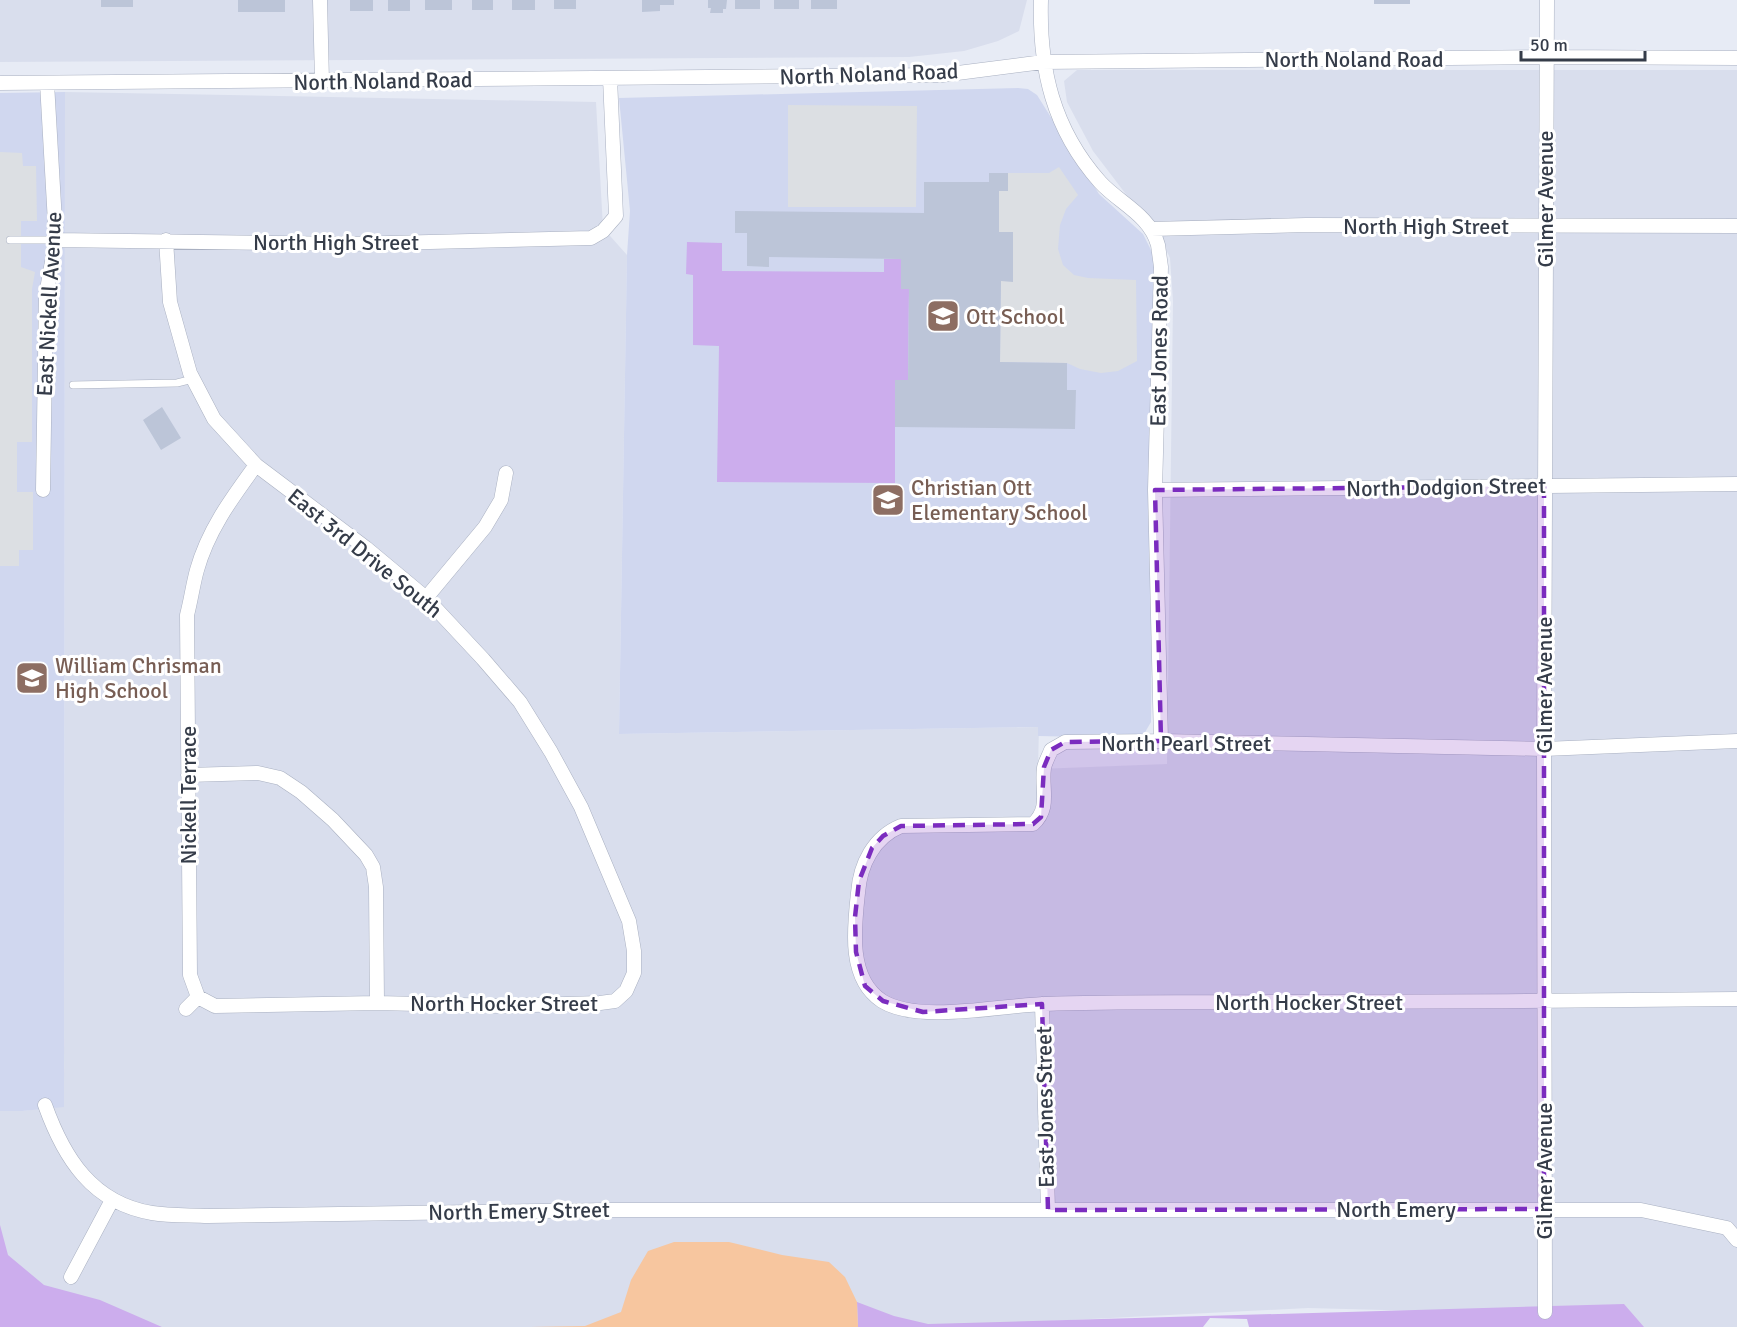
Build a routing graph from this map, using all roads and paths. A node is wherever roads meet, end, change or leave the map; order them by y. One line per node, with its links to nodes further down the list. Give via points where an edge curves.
1 (320, 0): 8 (street)
2 (1041, 0): 6 (street, East Jones Road)
3 (1547, 0): 4 (street, Gilmer Avenue)
4 (1545, 57): 5 (street, North Noland Road); 6 (street, North Noland Road); 12 (street, Gilmer Avenue)
5 (1737, 58)
6 (1043, 62): 7 (street, North Noland Road, via 942,75); 13 (street, East Jones Road, via 1056,112 1075,150 1101,183)
7 (610, 78): 8 (street, North Noland Road); 16 (street, North High Street, via 616,216 591,238 350,244)
8 (322, 81): 10 (street, North Noland Road)
9 (0, 83): 10 (street, North Noland Road)
10 (47, 83): 15 (street, East Nickell Avenue)
11 (1737, 226): 12 (street, North High Street)
12 (1544, 227): 13 (street, North High Street, via 1306,225); 22 (street, Gilmer Avenue)
13 (1151, 229): 24 (street, East Jones Road, via 1161,267)
14 (10, 240): 15 (lane)
15 (56, 240): 16 (street, North High Street); 23 (street, East Nickell Avenue, via 46,295)
16 (166, 240): 17 (street, East 3rd Drive South, via 170,302)
17 (193, 379): 18 (lane, via 177,383); 19 (street, East 3rd Drive South, via 214,418)
18 (73, 385)
19 (256, 465): 25 (street, East 3rd Drive South); 29 (street, Nickell Terrace, via 210,535 187,615)
20 (506, 473): 25 (street, via 501,500 485,527)
21 (1737, 484): 22 (street, North Dodgion Street)
22 (1544, 486): 24 (street, North Dodgion Street); 28 (street, Gilmer Avenue)
23 (43, 490)
24 (1155, 490): 26 (street, East Jones Road)
25 (426, 598): 30 (street, East 3rd Drive South, via 520,702 581,807 629,921 634,951 633,973)
26 (1161, 741): 28 (street, North Pearl Street); 33 (street, North Pearl Street, via 1065,742 1051,750 1044,767 1041,817 1033,824 901,826 883,836 872,848 859,881 855,917 856,952 865,986)
27 (1737, 741): 28 (street, North Pearl Street)
28 (1544, 749): 34 (street, Gilmer Avenue)
29 (188, 775): 31 (street, Nickell Terrace, via 190,975); 35 (street, via 258,773 280,778 333,820 366,855 373,867 376,887)
30 (626, 991): 35 (street, North Hocker Street, via 615,1001 600,1003)
31 (198, 997): 35 (street, North Hocker Street, via 215,1006); 37 (street)
32 (1737, 999): 34 (street, North Hocker Street)
33 (883, 1001): 36 (street, North Hocker Street, via 923,1012)
34 (1543, 1001): 36 (street, North Hocker Street); 40 (street, Gilmer Avenue)
35 (378, 1003)
36 (1042, 1004): 41 (street, East Jones Street)
37 (186, 1009)
38 (45, 1105): 39 (street, North Emery Street, via 56,1136 73,1165)
39 (112, 1200): 41 (street, North Emery Street, via 154,1213 208,1216 611,1210); 43 (street)
40 (1544, 1209): 41 (street, North Emery); 42 (street, North Emery, via 1641,1210 1727,1228); 44 (street, Gilmer Avenue)
41 (1048, 1210)
42 (1737, 1240)
43 (71, 1277)
44 (1545, 1312)

